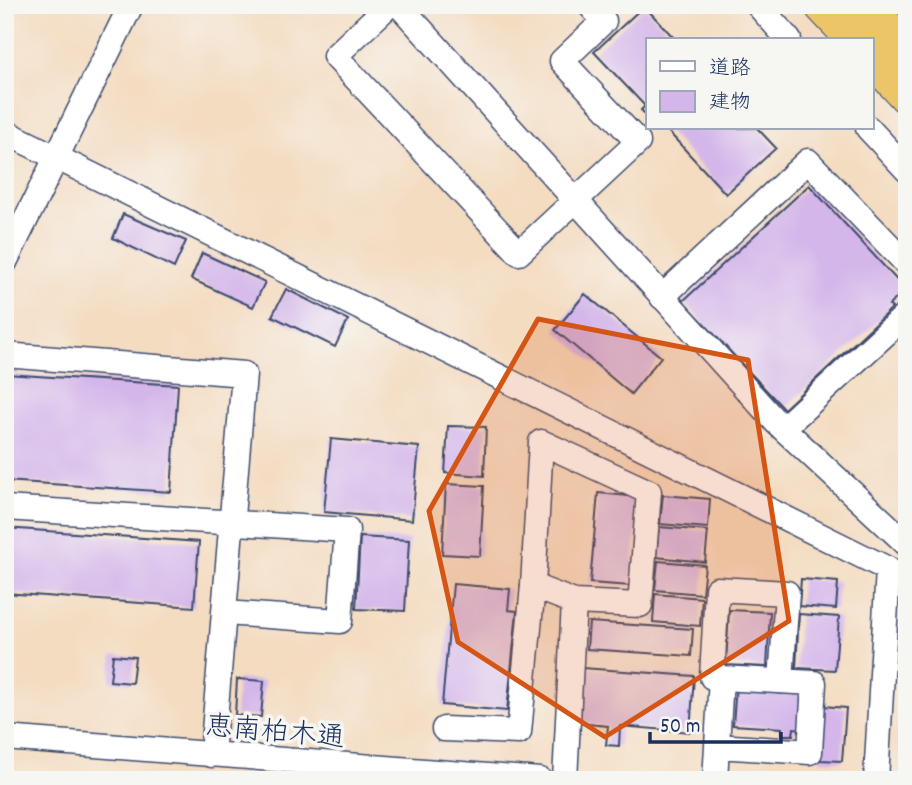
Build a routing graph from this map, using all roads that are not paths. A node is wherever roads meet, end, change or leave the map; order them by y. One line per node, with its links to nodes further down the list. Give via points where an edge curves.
1 (131, 5): 15 (street)
2 (389, 5): 17 (street, via 335,57 519,253)
3 (399, 5): 17 (street)
4 (590, 5): 17 (street, via 604,21 562,61 638,142)
5 (758, 5): 8 (street)
6 (823, 5): 9 (highway)
7 (865, 5): 10 (highway)
8 (787, 38)
9 (854, 38)
10 (907, 51)
11 (874, 59): 12 (highway)
12 (907, 95)
13 (870, 130): 16 (street)
14 (5, 132): 15 (street)
15 (56, 157): 18 (street); 28 (street)
16 (907, 170)
17 (575, 200): 20 (street)
18 (5, 262)
19 (907, 264): 20 (street, via 808,161)
20 (663, 297): 23 (street)
21 (907, 314): 23 (street)
22 (5, 355): 25 (street, via 244,374)
23 (783, 428): 26 (street)
24 (5, 508): 25 (street)
25 (233, 522): 31 (street); 31 (street, via 347,530 340,621)
26 (907, 544)
27 (907, 553): 28 (street)
28 (888, 569): 43 (street)
29 (533, 586): 30 (street); 30 (street, via 541,442 649,492 640,605); 34 (street, via 519,732)
30 (574, 602): 41 (street)
31 (225, 613): 37 (street)
32 (721, 678): 33 (street); 33 (street, via 712,677 718,589 787,593); 36 (street)
33 (781, 681): 36 (street, via 814,683 810,751)
34 (444, 729)
35 (5, 738): 37 (street, 恵南柏木通)
36 (717, 746): 42 (street)
37 (212, 755): 38 (street, 恵南柏木通)
38 (380, 774): 39 (street, 恵南柏木通)
39 (437, 776): 40 (street, 恵南柏木通)
40 (540, 780)
41 (565, 780)
42 (715, 780)
43 (876, 780)

